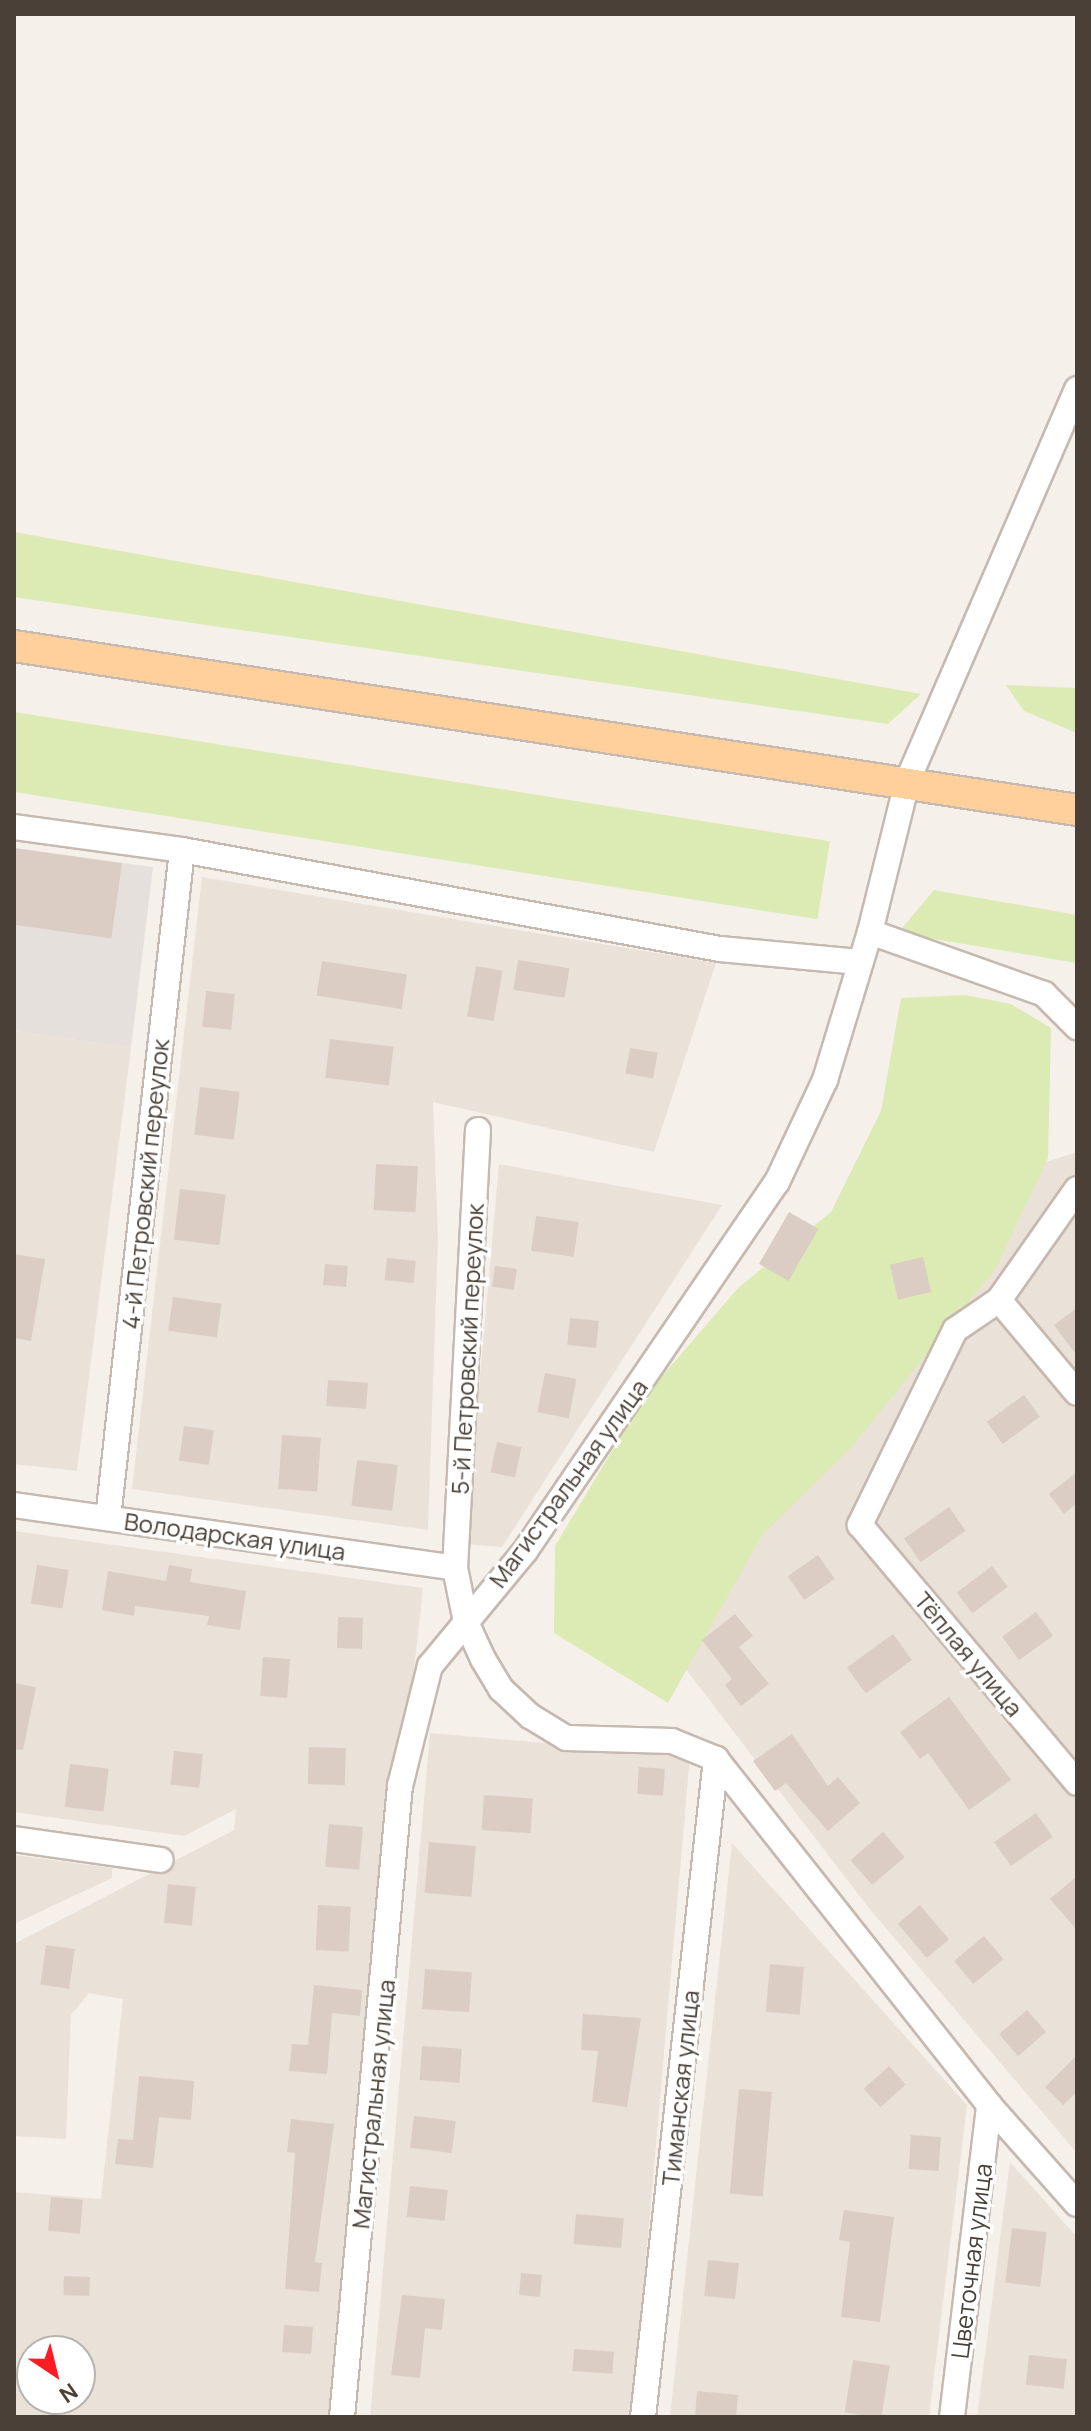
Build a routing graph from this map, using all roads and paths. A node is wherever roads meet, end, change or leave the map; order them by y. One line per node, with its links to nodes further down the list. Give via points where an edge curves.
1 (1077, 389): 3 (street, Магистральная улица)
2 (14, 646): 3 (main road)
3 (907, 782): 4 (main road); 7 (street, Магистральная улица)
4 (1077, 810)
5 (14, 827): 6 (street)
6 (182, 850): 8 (street, via 720,949); 15 (street, 4-й Петровский переулок)
7 (870, 932): 8 (street, Магистральная улица); 9 (street, via 1044,994)
8 (859, 962): 17 (street, Магистральная улица, via 825,1080 777,1182 525,1551)
9 (1077, 1027)
10 (478, 1130): 16 (street, 5-й Петровский переулок)
11 (1077, 1189): 12 (street)
12 (999, 1300): 13 (street); 19 (street, Тёплая улица, via 955,1330 860,1525)
13 (1077, 1393)
14 (14, 1505): 15 (street, Володарская улица)
15 (108, 1518): 16 (street, Володарская улица)
16 (455, 1568): 17 (street, 5-й Петровский переулок)
17 (466, 1622): 18 (street, 5-й Петровский переулок, via 501,1689 530,1716 566,1738 672,1741); 24 (street, Магистральная улица, via 430,1666 400,1786)
18 (716, 1759): 22 (street); 25 (street, Тиманская улица)
19 (1077, 1783)
20 (14, 1839): 21 (street)
21 (161, 1860)
22 (989, 2105): 23 (street); 26 (street, Цветочная улица)
23 (1077, 2204)
24 (342, 2417)
25 (643, 2417)
26 (952, 2417)

